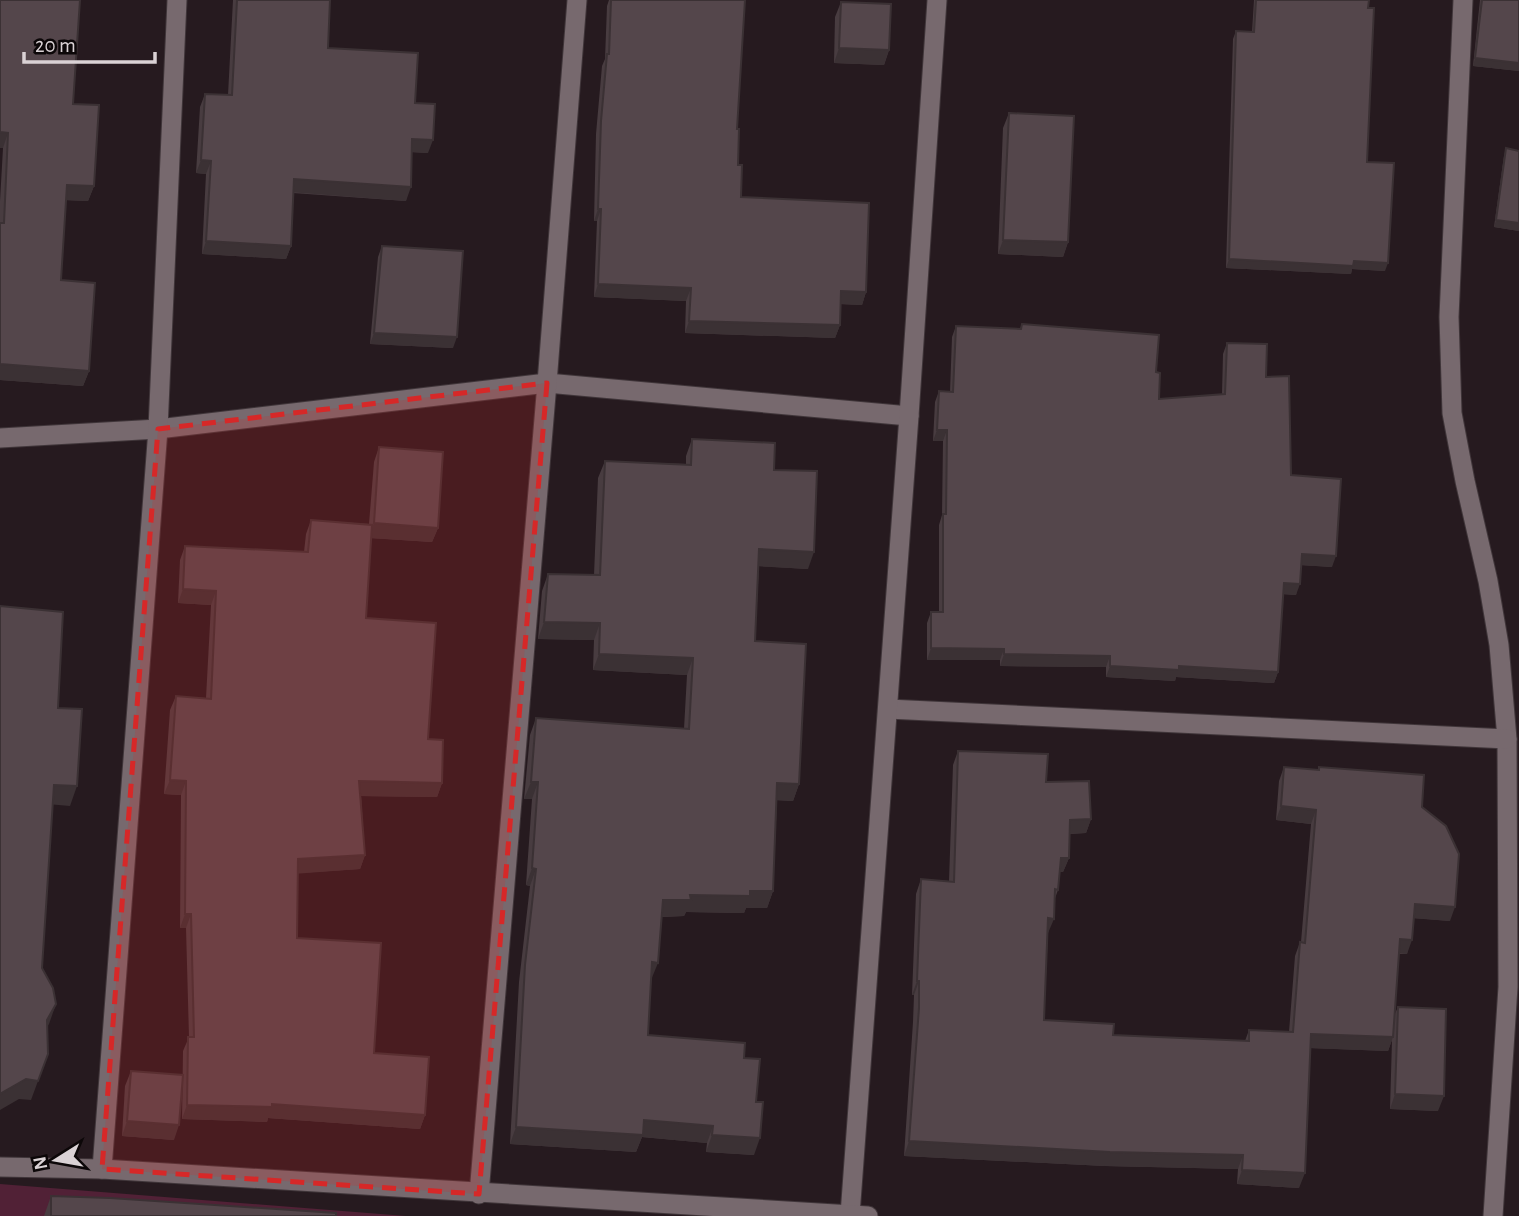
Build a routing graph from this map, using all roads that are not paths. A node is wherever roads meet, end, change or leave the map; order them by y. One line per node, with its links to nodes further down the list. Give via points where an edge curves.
1 (177, 0): 7 (street)
2 (577, 0): 5 (street)
3 (937, 0): 6 (street)
4 (1463, 0): 9 (street, via 1449,317 1452,413)
5 (547, 383): 6 (street); 7 (street); 15 (street)
6 (909, 416): 11 (street)
7 (158, 429): 8 (street); 14 (street)
8 (0, 438)
9 (1499, 645): 10 (street); 12 (street)
10 (1519, 646)
11 (888, 709): 12 (street); 16 (street)
12 (1507, 739): 17 (street, via 1508,987)
13 (0, 1167): 14 (street)
14 (102, 1170): 15 (street)
15 (479, 1194): 16 (street)
16 (859, 1216)
17 (1493, 1216)

